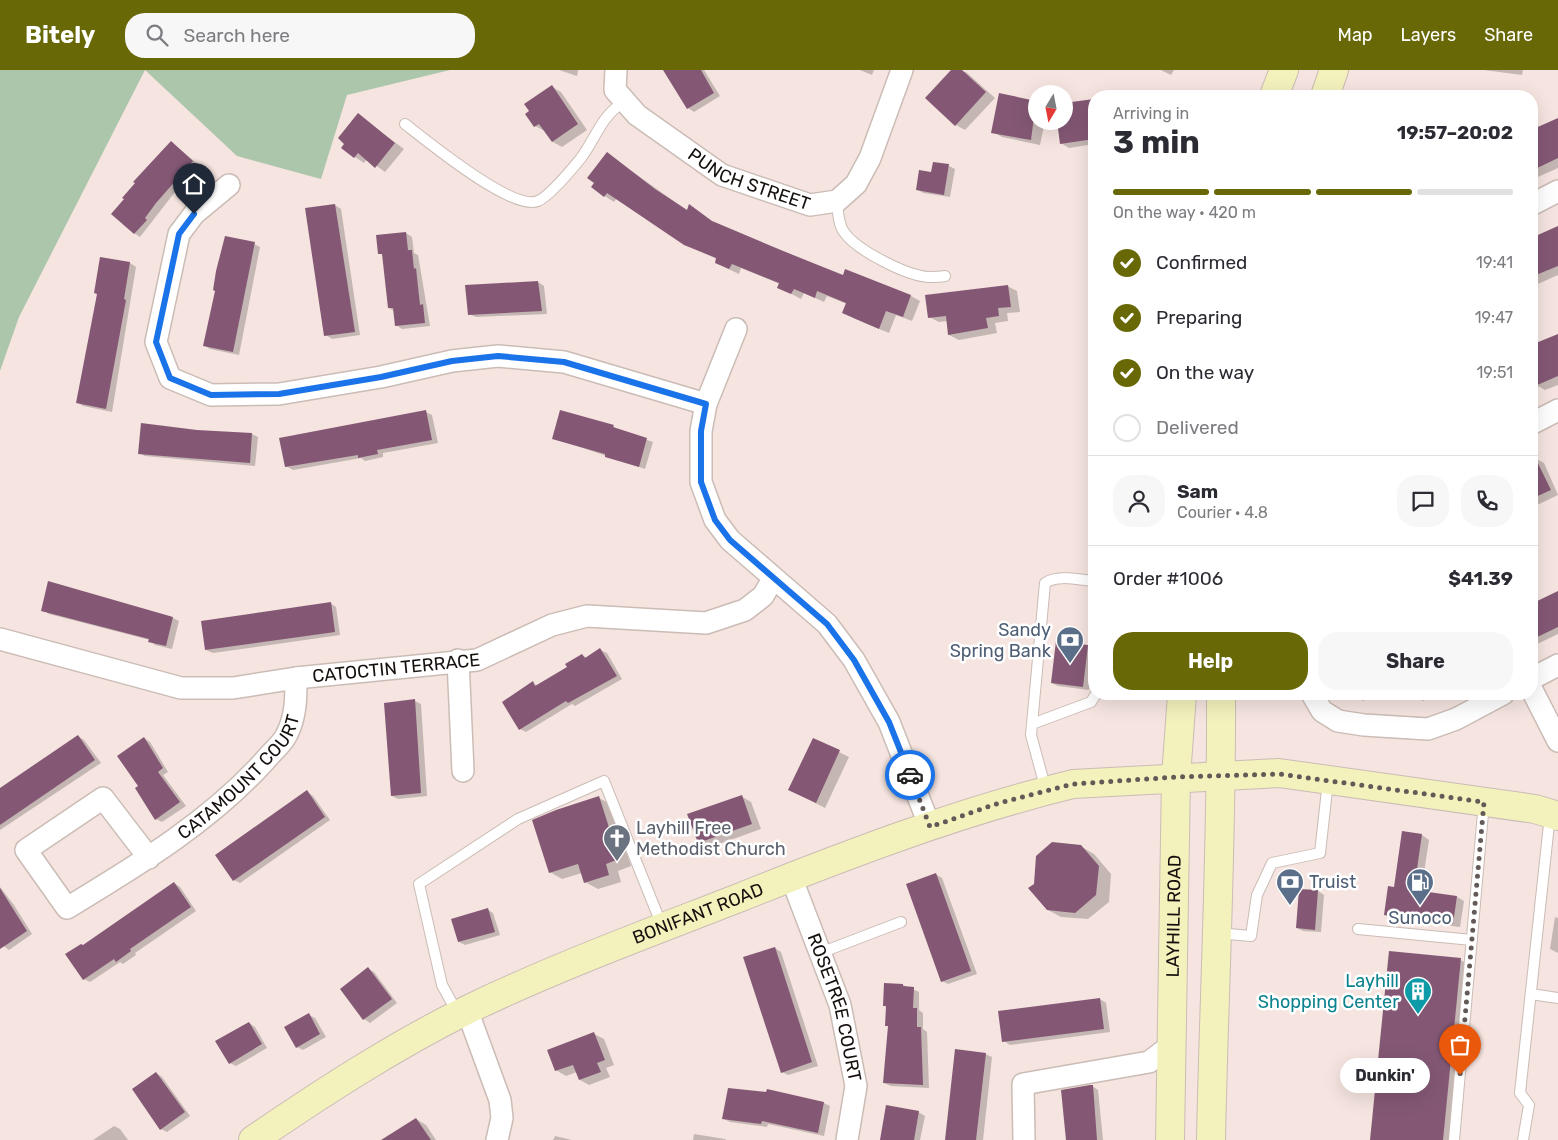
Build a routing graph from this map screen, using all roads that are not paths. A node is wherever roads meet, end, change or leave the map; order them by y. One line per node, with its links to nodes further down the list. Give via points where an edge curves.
1 (616, 70): 7 (street, PUNCH STREET, via 615,90)
2 (902, 70): 11 (street, PUNCH STREET, via 870,158 856,184)
3 (1284, 70): 5 (main road)
4 (1334, 70): 6 (main road)
5 (1276, 90)
6 (1327, 90)
7 (625, 101): 8 (lane, via 610,110 581,158 537,202 522,202 500,193); 11 (street, PUNCH STREET, via 637,115 722,175 810,205)
8 (405, 124)
9 (229, 185): 15 (street, via 194,214 179,234 156,342 170,378 211,395 279,394 452,361 498,356 564,362)
10 (1558, 192): 12 (street)
11 (837, 202): 13 (lane, via 844,232 879,259 928,277)
12 (1538, 202)
13 (945, 276)
14 (736, 329): 15 (street)
15 (706, 404): 18 (street, via 701,431 701,482 715,520 730,540)
16 (1558, 410): 17 (street)
17 (1538, 420)
18 (774, 578): 21 (street, CATOCTIN TERRACE, via 763,596 746,610 706,622 587,616 552,625 477,660); 40 (street, via 827,624 854,660 889,722)
19 (1088, 580): 31 (lane, via 1062,578 1046,583)
20 (0, 638): 24 (street, CATOCTIN TERRACE, via 181,688 233,688)
21 (458, 660): 24 (street, CATOCTIN TERRACE); 33 (street)
22 (1558, 665): 23 (street)
23 (1538, 675)
24 (296, 678): 41 (street, CATAMOUNT COURT, via 297,707 287,736 231,795)
25 (1092, 700): 31 (lane)
26 (1182, 700): 35 (main road, LAYHILL ROAD)
27 (1221, 700): 34 (main road)
28 (1316, 700): 29 (street, via 1322,711 1338,721 1428,729)
29 (1492, 700)
30 (1537, 700): 32 (street)
31 (1032, 724): 37 (lane, via 1031,735)
32 (1558, 741)
33 (462, 771)
34 (1222, 775): 35 (main road, BONIFANT ROAD); 36 (main road, BONIFANT ROAD, via 1279,774); 46 (main road)
35 (1176, 777): 37 (main road, BONIFANT ROAD, via 1073,784); 52 (main road, LAYHILL ROAD)
36 (1328, 780): 38 (main road, BONIFANT ROAD); 46 (lane, via 1320,853 1272,863 1257,895 1251,936)
37 (1046, 790): 40 (main road, BONIFANT ROAD)
38 (1484, 802): 39 (main road, BONIFANT ROAD); 47 (lane)
39 (1554, 815): 49 (lane)
40 (930, 827): 42 (main road, BONIFANT ROAD)
41 (149, 858): 41 (street, CATAMOUNT COURT, via 103,798 26,850 67,908)
42 (791, 877): 44 (main road, BONIFANT ROAD); 48 (street, ROSETREE COURT)
43 (901, 922): 48 (lane)
44 (663, 927): 51 (main road, BONIFANT ROAD, via 560,967); 51 (lane, via 604,782 518,819 419,884 442,986)
45 (1358, 929): 47 (lane)
46 (1216, 933): 58 (main road)
47 (1472, 940): 59 (lane)
48 (820, 953): 55 (street, ROSETREE COURT, via 840,1005 856,1086)
49 (1531, 994): 50 (lane); 60 (lane, via 1520,1092 1528,1105)
50 (1558, 998)
51 (463, 1012): 53 (main road, BONIFANT ROAD, via 333,1086); 54 (street, via 500,1100 502,1118)
52 (1173, 1044): 56 (street, via 1149,1062 1023,1084); 57 (main road, LAYHILL ROAD)
53 (253, 1140)
54 (496, 1140)
55 (847, 1140)
56 (1024, 1140)
57 (1170, 1140)
58 (1211, 1140)
59 (1454, 1140)
60 (1524, 1140)

